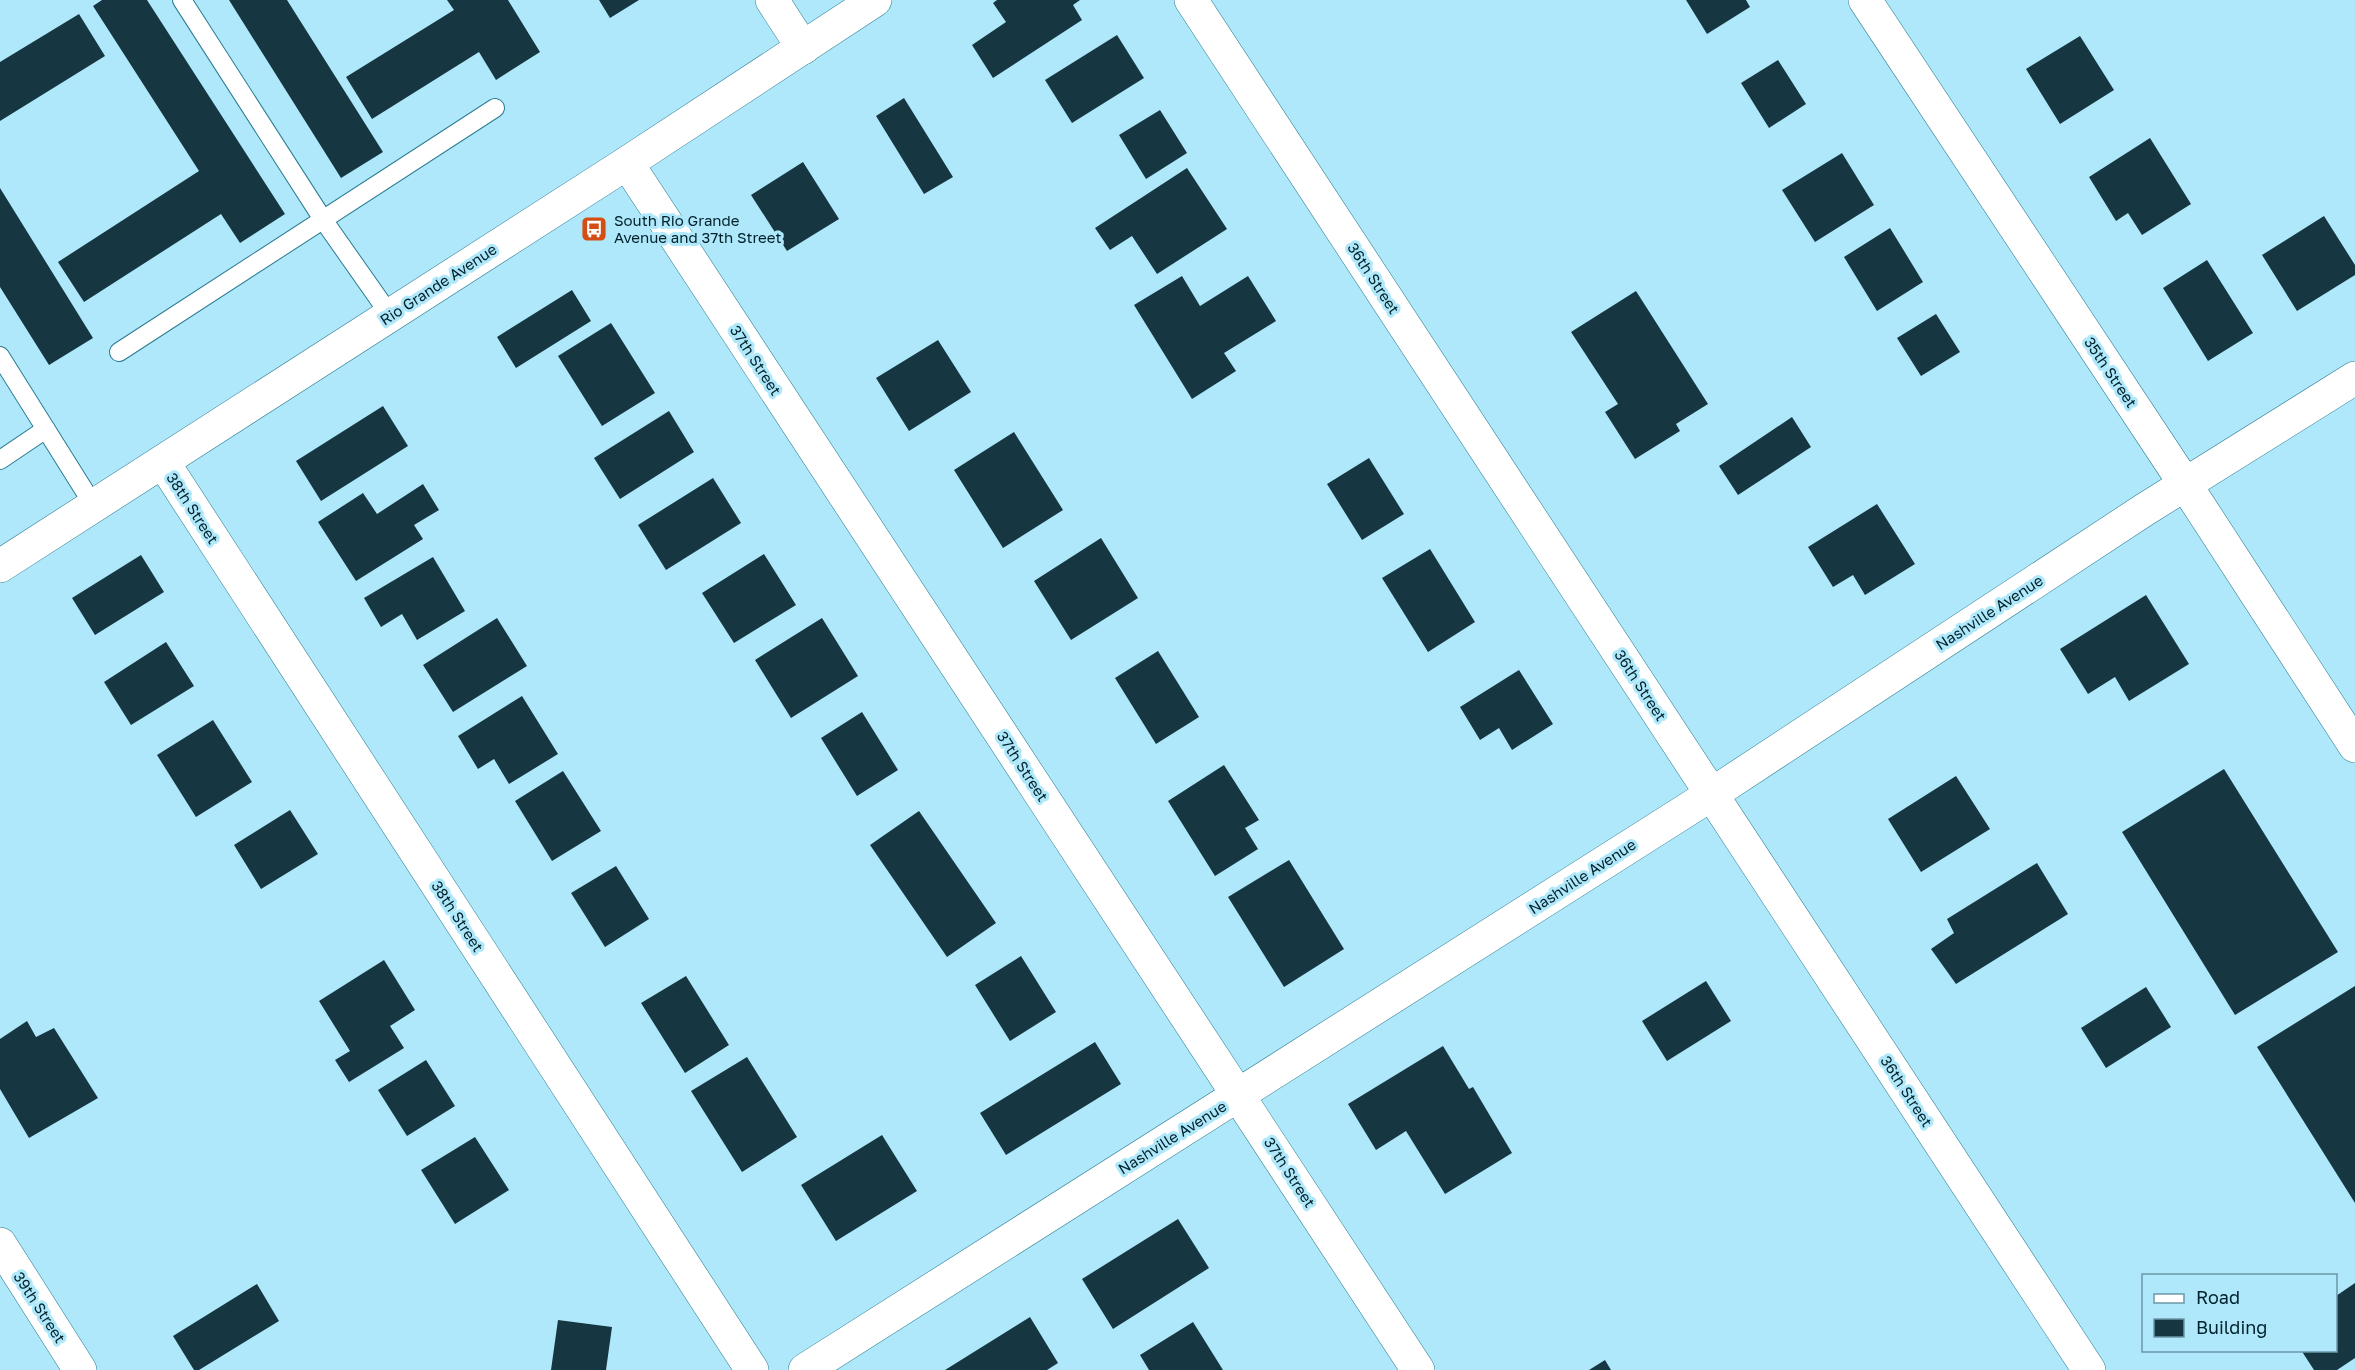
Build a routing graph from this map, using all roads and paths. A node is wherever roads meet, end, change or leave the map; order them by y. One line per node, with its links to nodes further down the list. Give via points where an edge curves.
1 (182, 0): 9 (lane)
2 (772, 0): 6 (street)
3 (875, 0): 6 (street, Rio Grande Avenue)
4 (1191, 0): 21 (street, 36th Street)
5 (1864, 0): 17 (street, 35th Street)
6 (803, 48): 8 (street, Rio Grande Avenue)
7 (495, 108): 9 (lane)
8 (627, 163): 10 (street, Rio Grande Avenue); 22 (street, 37th Street)
9 (324, 221): 10 (lane); 11 (lane)
10 (390, 315): 16 (street, Rio Grande Avenue)
11 (119, 352)
12 (0, 356): 14 (lane)
13 (2355, 378): 17 (street, Nashville Avenue)
14 (46, 429): 15 (lane); 18 (lane)
15 (0, 459)
16 (163, 462): 18 (street, Rio Grande Avenue); 25 (street, 38th Street)
17 (2185, 484): 20 (street, 35th Street); 21 (street, Nashville Avenue)
18 (94, 506): 19 (street, Rio Grande Avenue)
19 (0, 566)
20 (2355, 746)
21 (1712, 794): 22 (street, Nashville Avenue); 28 (street, 36th Street)
22 (1239, 1095): 26 (street, Nashville Avenue); 27 (street, 37th Street)
23 (0, 1244): 24 (street, 39th Street)
24 (80, 1370)
25 (752, 1370)
26 (805, 1370)
27 (1418, 1370)
28 (2089, 1370)

